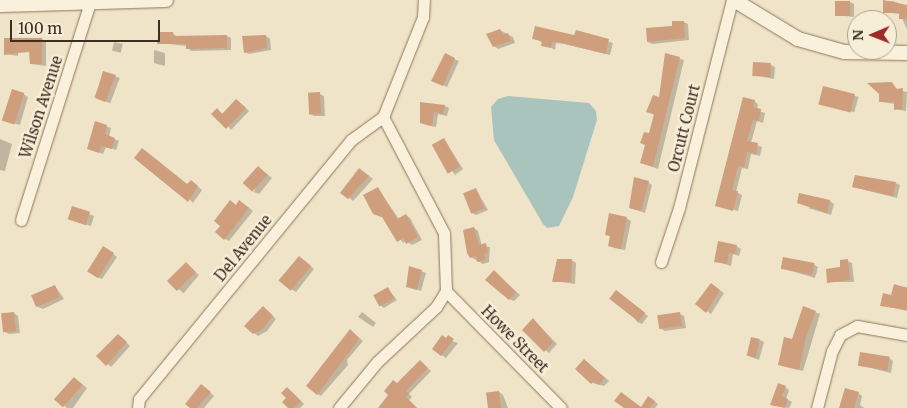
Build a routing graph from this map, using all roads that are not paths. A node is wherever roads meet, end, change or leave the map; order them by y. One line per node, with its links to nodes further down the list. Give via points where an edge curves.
1 (129, 0): 2 (street); 5 (street)
2 (166, 0)
3 (424, 0): 8 (street, via 423,17)
4 (733, 0): 7 (street, via 798,39 844,52); 10 (street, Orcutt Court, via 679,208)
5 (90, 2): 6 (street); 9 (street, Wilson Avenue)
6 (0, 4)
7 (907, 53)
8 (383, 117): 11 (street, via 444,233); 13 (street, Del Avenue, via 345,147 139,399)
9 (21, 220)
10 (661, 262)
11 (446, 291): 14 (street, via 436,307 377,362); 15 (street, Howe Street)
12 (907, 335): 16 (street, via 857,326 840,335 832,351)
13 (138, 408)
14 (339, 408)
15 (561, 408)
16 (817, 408)

